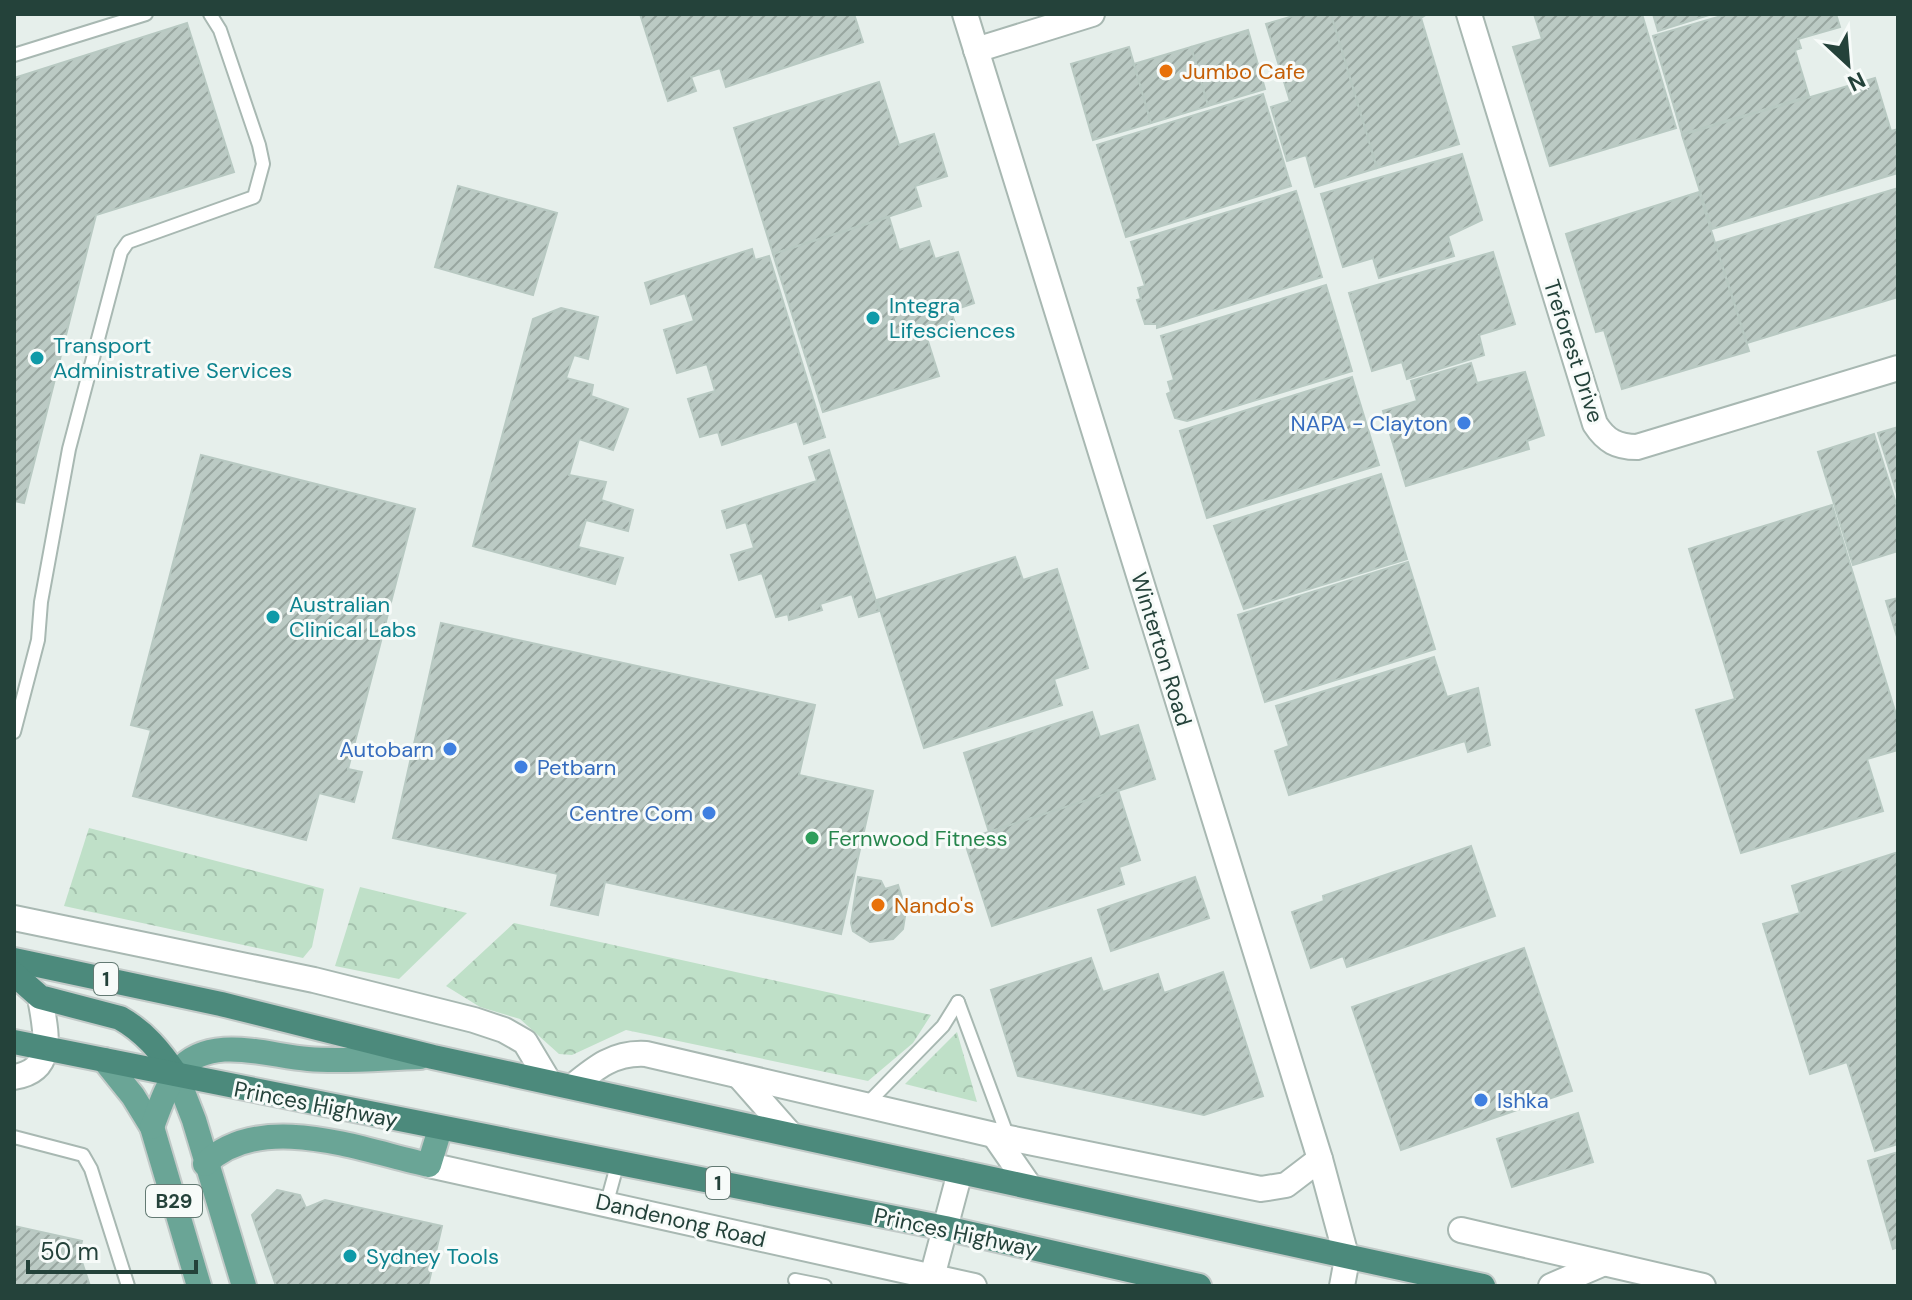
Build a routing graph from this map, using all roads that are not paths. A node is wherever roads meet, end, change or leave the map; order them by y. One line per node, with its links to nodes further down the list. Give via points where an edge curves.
1 (146, 14): 7 (lane)
2 (210, 14): 9 (lane, via 259,145 263,164 254,197 128,242 121,252 69,449 38,640)
3 (965, 14): 6 (street, Winterton Road)
4 (1092, 14): 6 (street)
5 (1469, 14): 8 (street, Treforest Drive, via 1603,437 1621,447 1637,447)
6 (976, 50): 28 (street, Winterton Road)
7 (14, 55)
8 (1898, 368)
9 (14, 732)
10 (14, 918): 21 (street, via 314,980 474,1020 525,1042)
11 (14, 960): 16 (highway, 1, via 209,1001)
12 (14, 974): 13 (highway)
13 (40, 997): 15 (street); 18 (highway, via 120,1018 158,1048)
14 (14, 1042): 15 (highway, Princes Highway / 1)
15 (47, 1049): 17 (highway, Princes Highway / 1); 20 (street, via 34,1071)
16 (433, 1057): 18 (main road, via 308,1059 235,1048 201,1057); 21 (highway, 1)
17 (104, 1060): 18 (highway, Princes Highway / 1); 23 (main road, B29)
18 (176, 1074): 23 (main road); 24 (highway, Princes Highway / 1); 30 (main road, B29)
19 (737, 1074): 21 (street, via 633,1053); 22 (street); 25 (street)
20 (14, 1077)
21 (561, 1084): 25 (highway, 1)
22 (865, 1106): 26 (street); 26 (lane, via 943,1026 958,1002)
23 (152, 1127): 42 (main road, B29)
24 (440, 1129): 29 (highway, Princes Highway / 1); 31 (main road)
25 (790, 1134): 32 (highway, 1)
26 (1001, 1136): 28 (street, via 1261,1189 1286,1185); 33 (street)
27 (14, 1137): 41 (lane, via 83,1155)
28 (1320, 1159): 37 (street, Winterton Road)
29 (618, 1162): 34 (lane); 35 (highway, Princes Highway / 1)
30 (205, 1164): 31 (main road, via 230,1145 271,1134); 43 (main road, B29)
31 (429, 1165): 34 (street, Dandenong Road)
32 (960, 1172): 33 (highway, 1); 35 (street)
33 (1030, 1187): 37 (highway, 1)
34 (607, 1202): 40 (street, Dandenong Road)
35 (945, 1228): 40 (street); 46 (highway, Princes Highway / 1)
36 (1461, 1230): 38 (street)
37 (1347, 1259): 47 (street, Winterton Road); 48 (highway, 1)
38 (1602, 1264): 49 (street); 50 (street)
39 (795, 1280): 44 (lane)
40 (932, 1281): 45 (street, Dandenong Road)
41 (128, 1286)
42 (199, 1286)
43 (244, 1286)
44 (825, 1286)
45 (974, 1286)
46 (1199, 1286)
47 (1342, 1286)
48 (1483, 1286)
49 (1551, 1286)
50 (1703, 1286)

